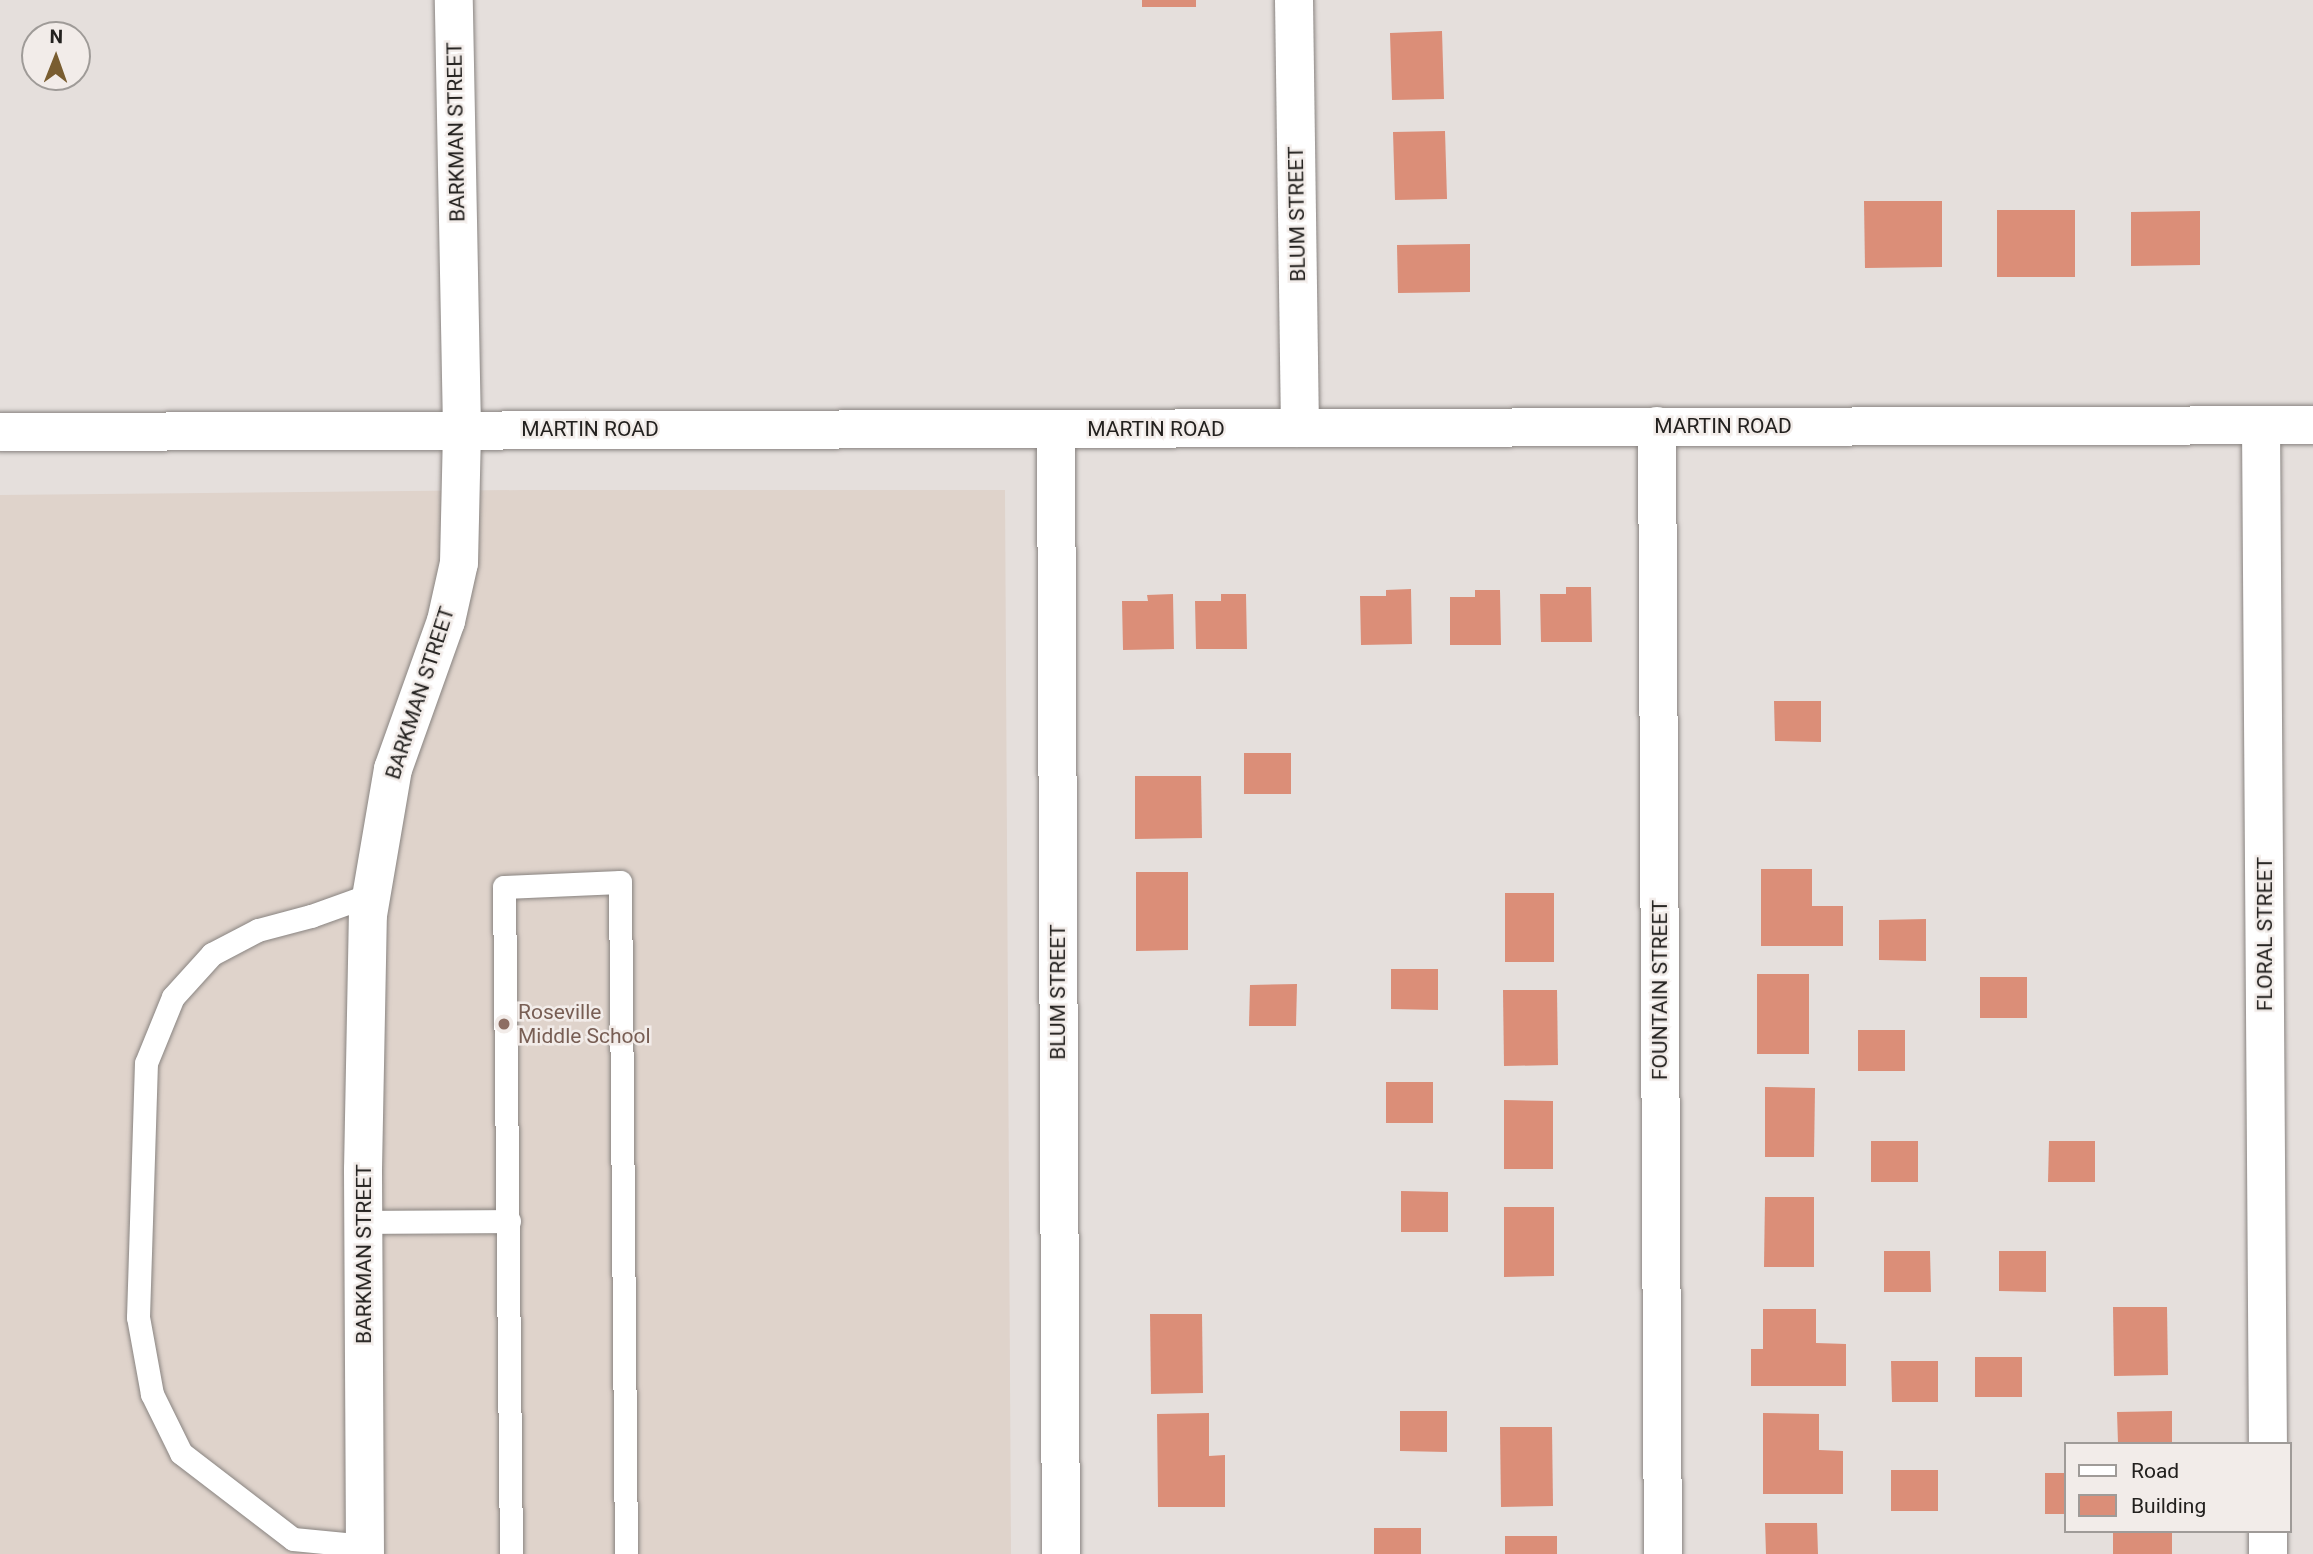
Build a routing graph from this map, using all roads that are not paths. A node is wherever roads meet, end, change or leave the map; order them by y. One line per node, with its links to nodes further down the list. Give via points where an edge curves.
1 (454, 0): 7 (street, BARKMAN STREET)
2 (1294, 0): 6 (street, BLUM STREET)
3 (2262, 425): 4 (street, MARTIN ROAD); 5 (street, MARTIN ROAD); 13 (street, FLORAL STREET)
4 (2313, 425)
5 (1657, 426): 6 (street, MARTIN ROAD); 19 (street, FOUNTAIN STREET)
6 (1300, 428): 8 (street, MARTIN ROAD)
7 (462, 429): 8 (street, MARTIN ROAD); 9 (street, MARTIN ROAD); 10 (street, BARKMAN STREET, via 459,563 446,621 393,769)
8 (1056, 429): 18 (street, BLUM STREET)
9 (0, 432)
10 (372, 894): 12 (street, BARKMAN STREET); 15 (lane, via 258,930 212,954 173,997 146,1063 138,1317 152,1394 181,1453 293,1539)
11 (509, 1221): 12 (lane); 16 (lane); 17 (lane, via 504,887 620,882)
12 (363, 1222): 15 (street, BARKMAN STREET)
13 (2268, 1442)
14 (2268, 1533): 20 (street)
15 (365, 1550)
16 (511, 1554)
17 (626, 1554)
18 (1060, 1554)
19 (1663, 1554)
20 (2268, 1554)

